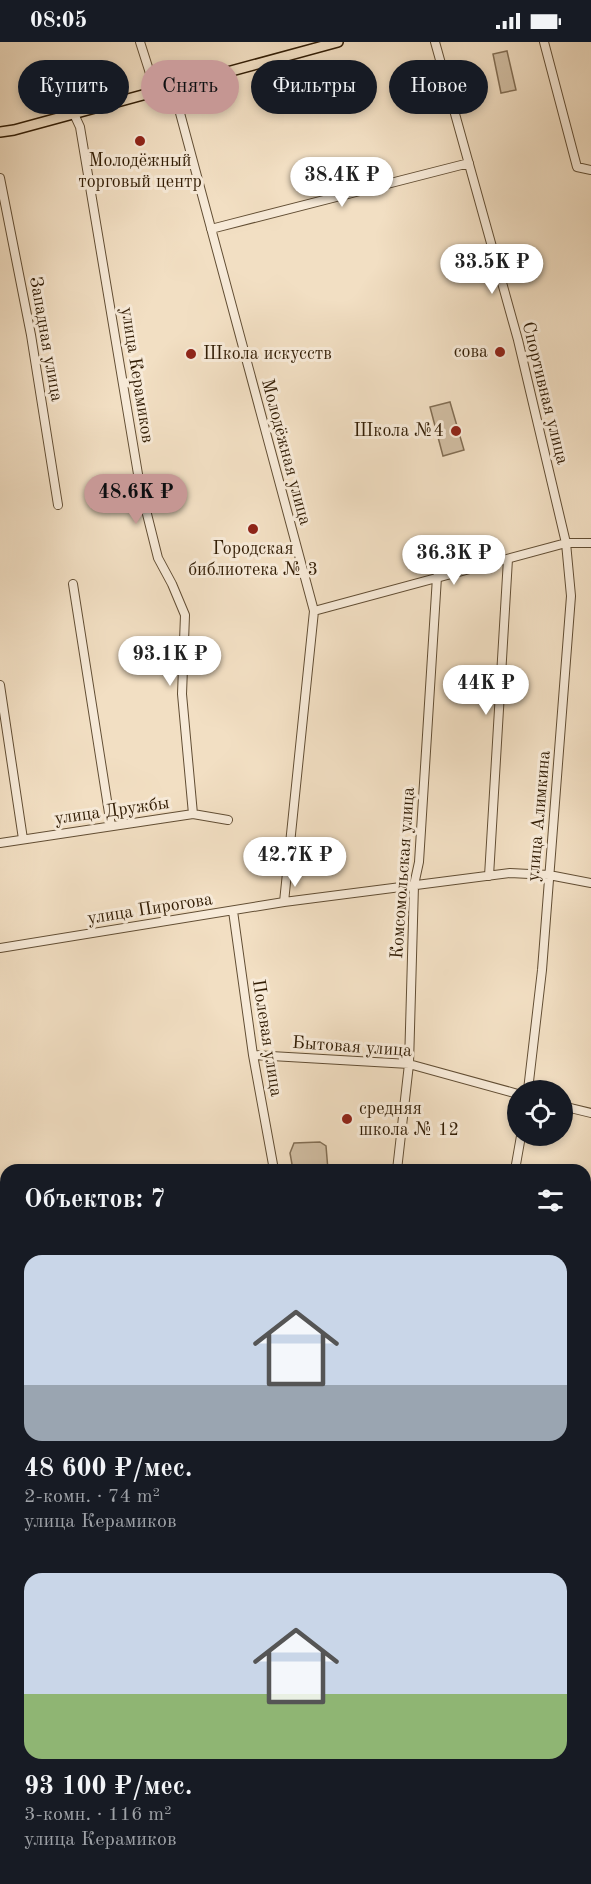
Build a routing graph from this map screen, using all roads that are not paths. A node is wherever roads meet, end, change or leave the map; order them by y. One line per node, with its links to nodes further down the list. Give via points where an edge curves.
1 (140, 42): 5 (street)
2 (338, 42): 6 (main road)
3 (435, 42): 10 (street, Спортивная улица)
4 (544, 42): 11 (street, via 577,167)
5 (146, 60)
6 (239, 69)
7 (74, 114): 9 (main road); 22 (street, улица Керамиков, via 80,127 140,486 158,558 185,615 182,694)
8 (179, 114): 13 (street, Молодёжная улица)
9 (0, 132)
10 (469, 163): 13 (street); 15 (street, Спортивная улица, via 518,340)
11 (591, 170)
12 (0, 178): 14 (street, Западная улица, via 31,335)
13 (211, 229): 20 (street, Молодёжная улица)
14 (58, 505)
15 (566, 543): 16 (street); 17 (street); 27 (street, улица Алимкина, via 571,597)
16 (591, 543)
17 (508, 559): 18 (street); 28 (street)
18 (437, 577): 20 (street); 30 (street, Комсомольская улица, via 419,862)
19 (73, 584): 24 (street)
20 (314, 611): 31 (street, Молодёжная улица)
21 (0, 686): 25 (street)
22 (193, 814): 23 (street, улица Дружбы); 24 (street, улица Дружбы)
23 (228, 820)
24 (111, 826): 25 (street, улица Дружбы)
25 (23, 839): 26 (street, улица Дружбы)
26 (0, 843)
27 (549, 875): 28 (street, улица Пирогова); 29 (street, улица Пирогова); 36 (street, улица Алимкина)
28 (489, 876): 30 (street, улица Пирогова)
29 (591, 883)
30 (414, 885): 31 (street, улица Пирогова); 35 (street, Комсомольская улица)
31 (284, 902): 32 (street, улица Пирогова)
32 (233, 910): 33 (street, улица Пирогова); 34 (street, Полевая улица)
33 (0, 948)
34 (253, 1055): 35 (street, Бытовая улица); 41 (street, Полевая улица)
35 (409, 1064): 37 (street, Бытовая улица); 42 (street, Комсомольская улица)
36 (530, 1080)
37 (507, 1091)
38 (573, 1109): 39 (street)
39 (591, 1113)
40 (519, 1146): 43 (street)
41 (273, 1164)
42 (398, 1164)
43 (516, 1164)

